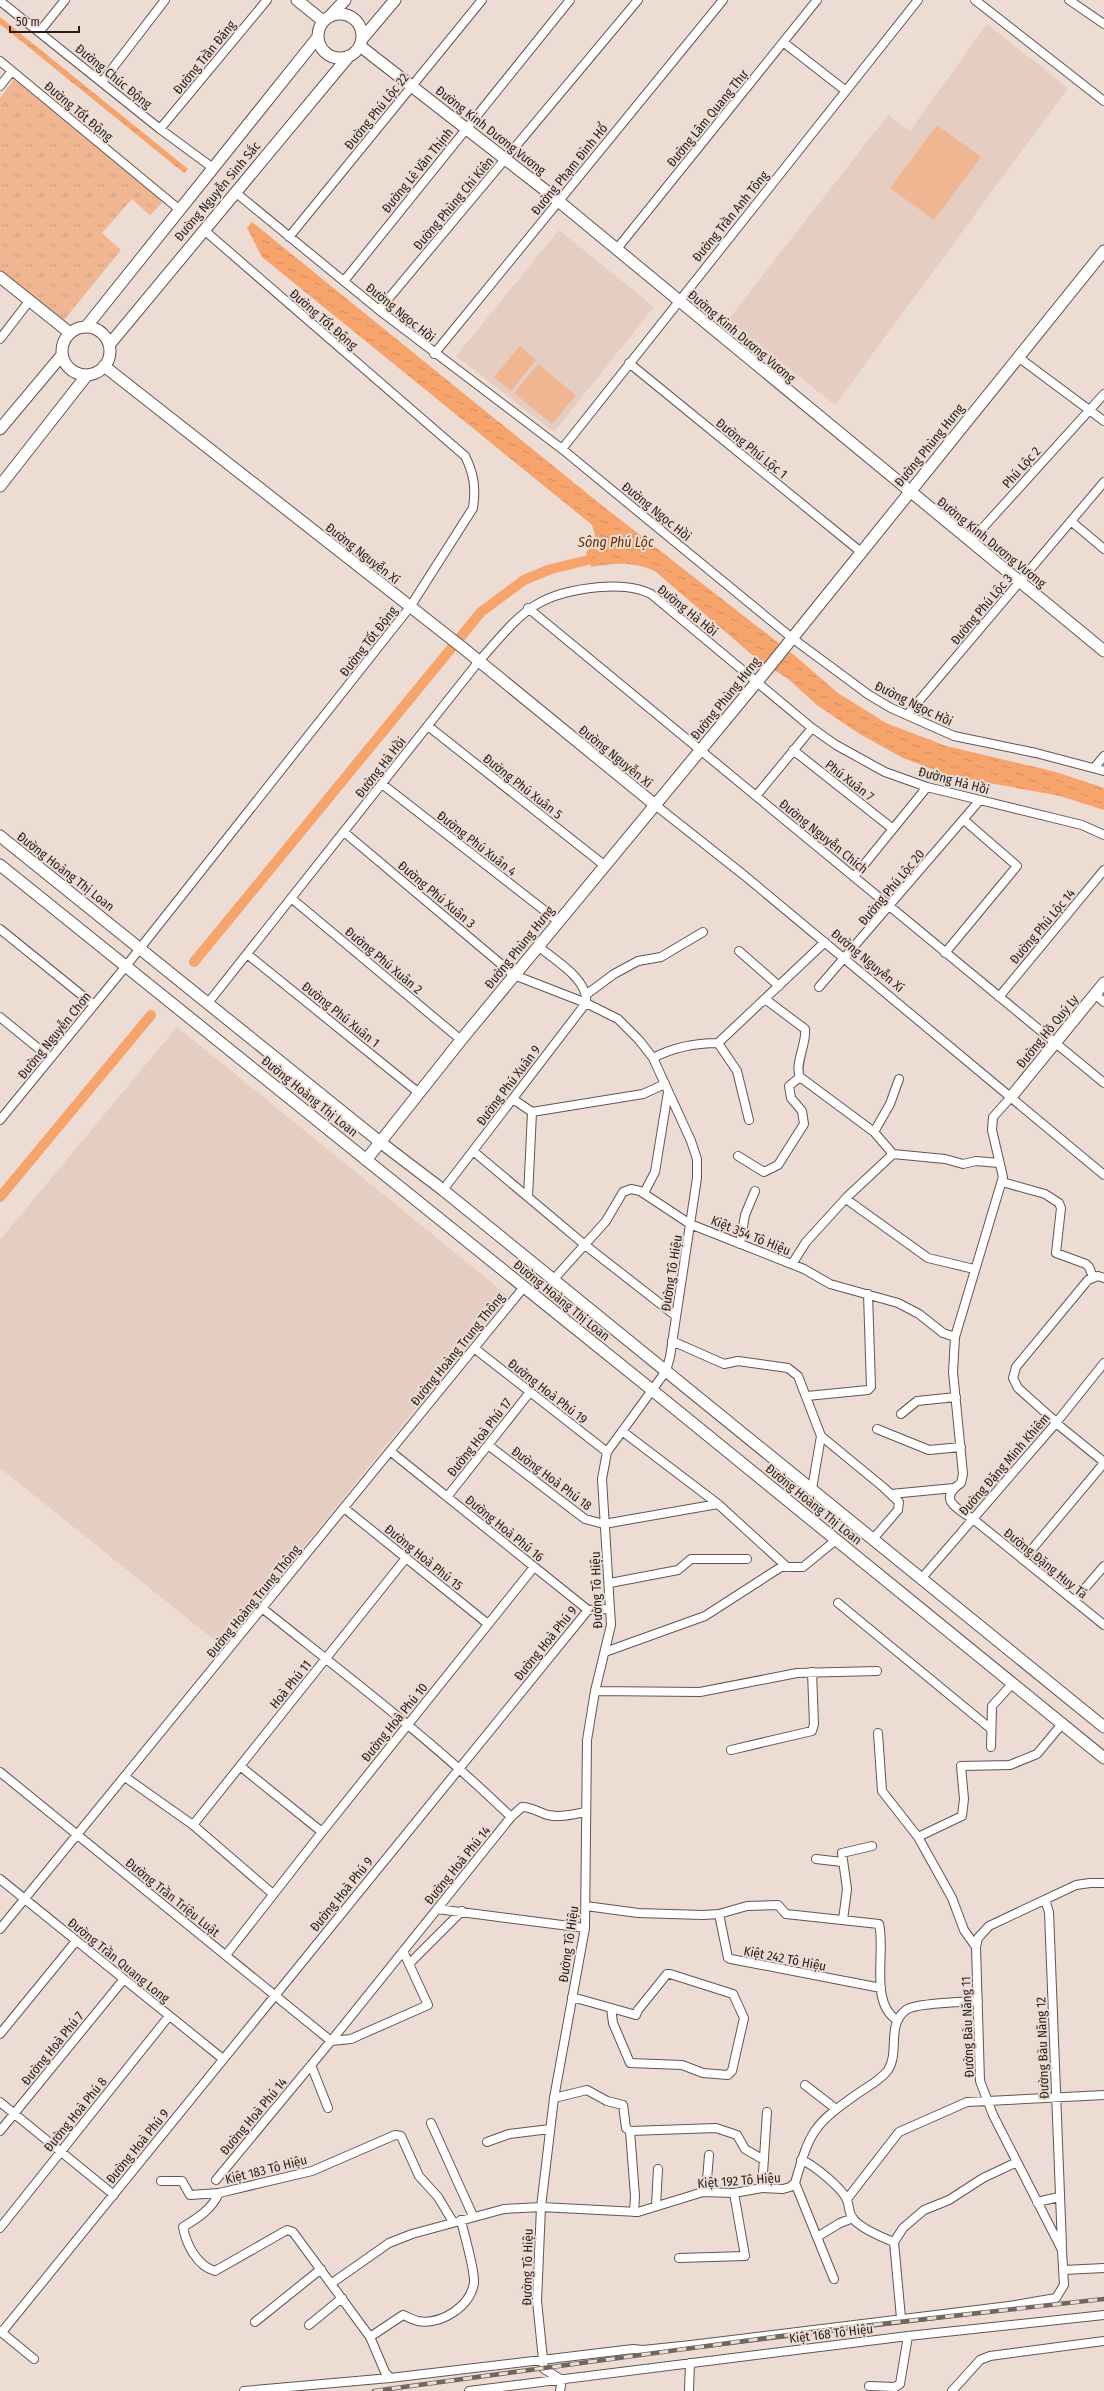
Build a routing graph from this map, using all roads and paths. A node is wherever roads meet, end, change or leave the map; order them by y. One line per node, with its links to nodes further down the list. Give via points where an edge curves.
1 (65, 0): 18 (street)
2 (165, 0): 25 (street)
3 (267, 0): 30 (street, Đường Trần Đăng)
4 (297, 0): 16 (main road)
5 (345, 0): 16 (main road)
6 (395, 0): 21 (main road)
7 (482, 0): 27 (street, Đường Phú Lộc 22)
8 (570, 0): 31 (street, Đường Lê Văn Thịnh)
9 (638, 0): 32 (street, Đường Phùng Chí Kiên)
10 (723, 0): 35 (street, Đường Phạm Đình Hổ)
11 (817, 0): 20 (street, Đường Lâm Quang Thự)
12 (918, 0): 28 (street, Đường Trần Anh Tông)
13 (975, 0): 29 (street)
14 (1069, 0): 17 (street)
15 (0, 1): 18 (street, Đường Chúc Động)
16 (327, 18): 19 (main road, via 319,28); 21 (main road, via 344,14 356,20 360,26)
17 (1104, 24)
18 (40, 31): 25 (street, Đường Chúc Động)
19 (318, 37): 22 (main road, via 326,53 337,58); 33 (main road, Đường Nguyễn Sinh Sắc)
20 (783, 42): 28 (street); 39 (street, Đường Lâm Quang Thự)
21 (361, 43): 22 (main road); 27 (main road, Đường Kinh Dương Vương)
22 (349, 56): 34 (main road, Đường Nguyễn Sinh Sắc)
23 (0, 61): 24 (street, Đường Tốt Động)
24 (12, 71): 26 (street); 36 (street, Đường Tốt Động)
25 (102, 82): 30 (street, Đường Chúc Động)
26 (0, 86)
27 (412, 86): 31 (main road, Đường Kinh Dương Vương); 38 (street, Đường Phú Lộc 22)
28 (846, 91): 44 (street, Đường Trần Anh Tông)
29 (1104, 101)
30 (160, 129): 33 (street, Đường Chúc Động)
31 (466, 129): 32 (main road, Đường Kinh Dương Vương); 42 (street, Đường Lê Văn Thịnh)
32 (505, 159): 35 (main road, Đường Kinh Dương Vương); 45 (street, Đường Phùng Chí Kiên)
33 (213, 168): 36 (main road, Đường Nguyễn Sinh Sắc)
34 (235, 192): 37 (main road, Đường Nguyễn Sinh Sắc); 38 (street, Đường Ngọc Hồi)
35 (559, 201): 39 (main road, Đường Kinh Dương Vương); 50 (street, Đường Phạm Đình Hổ)
36 (180, 210): 46 (main road, Đường Nguyễn Sinh Sắc)
37 (204, 230): 49 (main road, Đường Nguyễn Sinh Sắc); 69 (street, Đường Tốt Động, via 465,456 473,471 476,491 473,508)
38 (289, 236): 42 (street, Đường Ngọc Hồi)
39 (616, 250): 44 (main road, Đường Kinh Dương Vương)
40 (1104, 251): 52 (main road, Đường Phùng Hưng)
41 (0, 277): 43 (main road)
42 (344, 281): 45 (street, Đường Ngọc Hồi)
43 (30, 300): 47 (main road); 48 (street)
44 (678, 301): 53 (street, Đường Trần Anh Tông); 63 (main road, Đường Kinh Dương Vương)
45 (379, 310): 50 (street, Đường Ngọc Hồi)
46 (86, 327): 47 (main road); 49 (main road, via 103,334)
47 (70, 333): 51 (main road, via 64,343)
48 (0, 340)
49 (109, 345): 54 (main road, via 109,356)
50 (434, 354): 60 (street, Đường Ngọc Hồi)
51 (62, 355): 55 (main road, via 68,367); 59 (main road)
52 (1018, 357): 57 (street); 63 (main road, Đường Phùng Hưng)
53 (629, 363): 60 (street, Đường Trần Anh Tông); 67 (street, Đường Phú Lộc 1)
54 (104, 366): 55 (main road, via 93,374); 69 (main road, Đường Nguyễn Xí)
55 (86, 375): 62 (main road)
56 (1104, 394): 57 (street, Phú Lộc 2)
57 (1089, 409): 58 (street); 65 (street, Phú Lộc 2)
58 (1104, 421)
59 (0, 429)
60 (562, 449): 71 (street, Đường Ngọc Hồi)
61 (1104, 482): 64 (street, Đường Phú Lộc 3)
62 (0, 486)
63 (909, 492): 65 (main road, Đường Kinh Dương Vương); 67 (main road, Đường Phùng Hưng)
64 (1072, 522): 66 (street); 68 (street, Đường Phú Lộc 3)
65 (970, 542): 68 (main road, Đường Kinh Dương Vương)
66 (1104, 548)
67 (861, 552): 71 (main road, Đường Phùng Hưng)
68 (1020, 583): 72 (main road, Đường Kinh Dương Vương); 75 (street, Đường Phú Lộc 3)
69 (410, 607): 73 (main road, Đường Nguyễn Xí); 104 (street, Đường Tốt Động)
70 (528, 608): 73 (street, Đường Hà Hồi); 74 (street, Đường Hà Hồi, via 547,597 571,591 617,586 644,591); 78 (street, Đường Nguyễn Chích)
71 (789, 642): 74 (main road, Đường Phùng Hưng); 75 (street, Đường Ngọc Hồi, via 870,695)
72 (1104, 651)
73 (479, 661): 76 (street, Đường Hà Hồi); 87 (main road, Đường Nguyễn Xí)
74 (757, 682): 77 (street, Đường Hà Hồi); 78 (main road, Đường Phùng Hưng)
75 (907, 715): 81 (street, Đường Ngọc Hồi, via 954,736)
76 (428, 726): 83 (street, Đường Hà Hồi); 94 (street, Đường Phú Xuân 5)
77 (812, 728): 79 (street); 84 (street, Đường Hà Hồi, via 836,745 885,772)
78 (700, 750): 85 (street, Đường Nguyễn Chích); 87 (main road, Đường Phùng Hưng)
79 (793, 750): 85 (street); 89 (street, Phú Xuân 7)
80 (1104, 756): 81 (street)
81 (1095, 767): 82 (street, Đường Ngọc Hồi)
82 (1104, 771)
83 (382, 784): 90 (street, Đường Hà Hồi); 99 (street, Đường Phú Xuân 4)
84 (927, 787): 86 (street, Đường Hà Hồi); 89 (street)
85 (756, 796): 96 (street, Đường Nguyễn Chích)
86 (980, 800): 88 (street, Đường Phú Lộc 20); 91 (street, Đường Hà Hồi, via 1082,825)
87 (654, 804): 94 (main road, Đường Phùng Hưng); 102 (street, Đường Nguyễn Xí)
88 (964, 820): 98 (street, Đường Phú Lộc 20); 106 (street, via 1017,866)
89 (893, 829): 96 (street)
90 (344, 832): 97 (street, Đường Hà Hồi); 110 (street, Đường Phú Xuân 3)
91 (1104, 835)
92 (0, 836): 104 (main road, Đường Hoàng Thị Loan)
93 (0, 865): 109 (main road, Đường Hoàng Thị Loan)
94 (604, 865): 99 (main road, Đường Phùng Hưng)
95 (1104, 870): 116 (street, Đường Phú Lộc 14)
96 (854, 877): 98 (street, Đường Nguyễn Chích)
97 (291, 898): 107 (street, Đường Hà Hồi); 123 (street, Đường Phú Xuân 2)
98 (890, 907): 106 (street, Đường Nguyễn Chích); 108 (street, Đường Phú Lộc 20)
99 (558, 921): 103 (main road, Đường Phùng Hưng)
100 (0, 929): 121 (street)
101 (703, 932): 114 (street, via 661,957 638,961 614,974)
102 (825, 942): 108 (street, Đường Nguyễn Xí); 112 (street)
103 (538, 946): 110 (main road, Đường Phùng Hưng); 114 (street, via 580,981)
104 (140, 948): 109 (street, Đường Nguyễn Chơn); 119 (main road, Đường Hoàng Thị Loan)
105 (739, 951): 112 (street)
106 (945, 953): 116 (street, Đường Nguyễn Chích)
107 (247, 954): 119 (street, Đường Hà Hồi); 132 (street, Đường Phú Xuân 1)
108 (845, 960): 113 (street, Đường Phú Lộc 20); 133 (street, Đường Nguyễn Xí)
109 (126, 966): 121 (street, Đường Nguyễn Chơn); 143 (main road, Đường Hoàng Thị Loan)
110 (514, 975): 120 (street, Đường Tô Hiệu); 123 (main road, Đường Phùng Hưng)
111 (1104, 983): 115 (main road, Đường Hồ Quý Ly)
112 (779, 986): 117 (street)
113 (819, 987)
114 (587, 994): 120 (street)
115 (1095, 994): 118 (street); 124 (main road, Đường Hồ Quý Ly)
116 (999, 997): 124 (street, Đường Nguyễn Chích)
117 (765, 999): 125 (street); 128 (street, via 805,1029 798,1070)
118 (1104, 1002)
119 (208, 1003): 139 (main road, Đường Hoàng Thị Loan)
120 (586, 1003): 127 (street, Đường Tô Hiệu, via 618,1019 640,1040); 134 (street, Đường Phú Xuân 9)
121 (94, 1005): 126 (street, Đường Nguyễn Chơn)
122 (0, 1017): 126 (street)
123 (461, 1040): 132 (main road, Đường Phùng Hưng)
124 (1055, 1043): 130 (street, Đường Nguyễn Chích); 133 (main road, Đường Hồ Quý Ly)
125 (718, 1044): 127 (street, via 700,1043 671,1049); 137 (street, via 738,1071)
126 (50, 1058): 136 (street, Đường Nguyễn Chơn)
127 (653, 1058): 131 (street, Đường Tô Hiệu)
128 (800, 1077): 138 (street); 142 (street, via 789,1086 788,1092 802,1111 804,1124 778,1165 764,1172)
129 (899, 1079): 138 (street, via 890,1104)
130 (1104, 1083)
131 (667, 1088): 135 (street); 149 (street, via 655,1172); 152 (street, Đường Tô Hiệu, via 697,1159 697,1178)
132 (419, 1093): 139 (main road, Đường Phùng Hưng)
133 (1011, 1097): 144 (street, via 998,1110 992,1123); 145 (street, Đường Nguyễn Xí)
134 (513, 1099): 135 (street); 140 (street, Đường Phú Xuân 9)
135 (532, 1112): 150 (street)
136 (1, 1116)
137 (749, 1120)
138 (874, 1132): 141 (street)
139 (380, 1142): 143 (main road, Đường Phùng Hưng); 147 (main road, Đường Hoàng Thị Loan)
140 (473, 1151): 147 (street, Đường Phú Xuân 9); 150 (street)
141 (892, 1154): 144 (street, via 945,1159 963,1164 976,1161); 151 (street)
142 (738, 1156)
143 (366, 1160): 160 (main road, Đường Hoàng Thị Loan)
144 (999, 1163): 146 (street, via 1004,1171)
145 (1104, 1175)
146 (1002, 1182): 156 (street); 157 (street, via 1057,1200 1061,1208 1056,1252 1089,1266)
147 (443, 1190): 159 (main road, Đường Hoàng Thị Loan)
148 (755, 1191): 154 (street, via 745,1215)
149 (644, 1193): 152 (street, Kiệt 354 Tô Hiệu); 153 (street, via 631,1189 623,1192 606,1221)
150 (528, 1197): 153 (street)
151 (846, 1198): 155 (street, via 806,1242); 156 (street, via 928,1258)
152 (690, 1224): 154 (street, Kiệt 354 Tô Hiệu); 162 (street, Đường Tô Hiệu)
153 (584, 1244): 159 (street); 162 (street)
154 (740, 1244): 155 (street, Kiệt 354 Tô Hiệu)
155 (792, 1264): 161 (street, Kiệt 354 Tô Hiệu, via 830,1284)
156 (974, 1269): 163 (street)
157 (1093, 1277): 158 (street); 173 (street, via 1050,1324 1016,1367 1014,1374 1014,1382 1018,1388)
158 (1104, 1278)
159 (553, 1280): 167 (main road, Đường Hoàng Thị Loan)
160 (524, 1287): 165 (street, Đường Hoàng Trung Thông); 168 (main road, Đường Hoàng Thị Loan)
161 (868, 1294): 163 (street, Kiệt 354 Tô Hiệu, via 910,1309 943,1333); 170 (street, via 871,1387 868,1390)
162 (676, 1316): 164 (street, Đường Tô Hiệu)
163 (955, 1337): 171 (street, via 953,1372)
164 (672, 1341): 167 (street, Đường Tô Hiệu); 170 (street, via 724,1364 738,1361 788,1368 798,1376)
165 (474, 1348): 169 (street, Đường Hoà Phú 19); 179 (street, Đường Hoàng Trung Thông)
166 (1104, 1364): 173 (street, Đường Đặng Minh Khiêm)
167 (666, 1371): 168 (street, Đường Tô Hiệu); 183 (main road, Đường Hoàng Thị Loan)
168 (652, 1390): 175 (street, Đường Tô Hiệu); 191 (main road, Đường Hoàng Thị Loan)
169 (530, 1392): 177 (street, Đường Hoà Phú 17); 180 (street, Đường Hoà Phú 19)
170 (807, 1396): 176 (street)
171 (956, 1397): 172 (street, via 917,1401); 178 (street)
172 (901, 1414)
173 (1056, 1422): 181 (street); 188 (street, Đường Đặng Minh Khiêm)
174 (877, 1429): 178 (street, via 929,1450)
175 (622, 1431): 180 (street, Đường Tô Hiệu); 186 (street)
176 (821, 1436): 183 (street); 184 (street)
177 (488, 1445): 185 (street, Đường Hoà Phú 17); 189 (street, Đường Hoà Phú 18, via 585,1519)
178 (961, 1447): 182 (street, via 962,1480)
179 (390, 1452): 185 (street, Đường Hoà Phú 16); 187 (street, Đường Hoàng Trung Thông)
180 (607, 1452): 189 (street, Đường Tô Hiệu, via 602,1479)
181 (1104, 1462): 194 (street)
182 (954, 1488): 184 (street); 188 (street, Đường Đặng Huy Tá, via 950,1495 953,1507)
183 (812, 1490): 190 (main road, Đường Hoàng Thị Loan)
184 (892, 1494): 190 (street, via 899,1502 898,1510)
185 (447, 1497): 196 (street, Đường Hoà Phú 16)
186 (718, 1504): 189 (street); 197 (street)
187 (344, 1508): 192 (street, Đường Hoà Phú 15); 202 (street, Đường Hoàng Trung Thông)
188 (972, 1519): 194 (street, Đường Đặng Huy Tá); 198 (street, Đường Đặng Minh Khiêm)
189 (604, 1524): 199 (street, Đường Tô Hiệu)
190 (873, 1539): 198 (main road, Đường Hoàng Thị Loan)
191 (836, 1540): 197 (street, via 803,1566); 211 (main road, Đường Hoàng Thị Loan)
192 (406, 1558): 205 (street, Đường Hoà Phú 15); 208 (street, Hoà Phú 11)
193 (747, 1559): 199 (street, via 691,1559 678,1570)
194 (1023, 1560): 200 (street, Đường Đặng Huy Tá)
195 (1104, 1566): 200 (street)
196 (534, 1567): 204 (street, Đường Hoà Phú 16); 205 (street, Đường Hoà Phú 10)
197 (787, 1567): 207 (street, via 781,1567 705,1616)
198 (921, 1578): 215 (main road, Đường Hoàng Thị Loan)
199 (610, 1584): 203 (street, Đường Tô Hiệu)
200 (1074, 1601): 206 (street, Đường Đặng Huy Tá)
201 (838, 1603): 216 (street)
202 (262, 1608): 208 (street); 224 (street, Đường Hoàng Trung Thông)
203 (610, 1609): 204 (street); 207 (street, Đường Tô Hiệu, via 611,1625)
204 (588, 1610): 222 (street, Đường Hoà Phú 9)
205 (488, 1624): 213 (street, Đường Hoà Phú 10)
206 (1104, 1625)
207 (605, 1652): 212 (street, Đường Tô Hiệu)
208 (326, 1659): 213 (street); 221 (street, Hoà Phú 11)
209 (877, 1671): 210 (street)
210 (812, 1672): 212 (street, via 778,1675 700,1692); 219 (street, via 812,1730)
211 (1012, 1684): 214 (main road, Đường Hoàng Thị Loan); 216 (street, via 992,1706)
212 (595, 1691): 225 (street, Đường Tô Hiệu, via 587,1740)
213 (408, 1724): 222 (street); 228 (street, Đường Hoà Phú 10)
214 (1062, 1724): 220 (main road, Đường Hoàng Thị Loan); 230 (street, via 1037,1754 1010,1765 961,1766 964,1799 962,1816)
215 (1104, 1728)
216 (991, 1729): 218 (street)
217 (878, 1733): 230 (street, via 882,1791)
218 (991, 1747)
219 (731, 1750)
220 (1104, 1758)
221 (240, 1766): 227 (street, Hoà Phú 11); 228 (street)
222 (460, 1767): 226 (street); 253 (street, Đường Hoà Phú 9)
223 (0, 1772): 229 (street, Đường Trần Triệu Luật)
224 (124, 1777): 227 (street); 229 (street, Đường Hoàng Trung Thông)
225 (586, 1812): 226 (street, via 558,1816 522,1807); 239 (street, Đường Tô Hiệu)
226 (511, 1817): 240 (street, Đường Hoà Phú 14)
227 (193, 1824): 236 (street)
228 (322, 1832): 236 (street, Đường Hoà Phú 10)
229 (77, 1835): 237 (street, Đường Hoàng Trung Thông); 249 (street, Đường Trần Triệu Luật)
230 (918, 1838): 247 (street, via 952,1898 964,1930)
231 (872, 1846): 233 (street, via 842,1853)
232 (816, 1859): 233 (street)
233 (842, 1862): 243 (street, via 847,1889)
234 (0, 1879): 237 (street, Đường Trần Quang Long)
235 (1104, 1884): 238 (street, via 1076,1885)
236 (273, 1894): 249 (street, Đường Hoà Phú 10)
237 (25, 1899): 245 (street, Đường Hoàng Trung Thông); 246 (street, Đường Trần Quang Long)
238 (1045, 1900): 247 (street, via 989,1926 978,1938); 266 (street, Đường Bàu Năng 12, via 1050,1912)
239 (586, 1906): 242 (street, via 638,1913); 244 (street, Đường Tô Hiệu)
240 (437, 1909): 241 (street); 248 (street, Đường Hoà Phú 14)
241 (462, 1911): 244 (street); 250 (street)
242 (719, 1914): 243 (street, via 747,1906 778,1904 786,1914); 252 (street, Kiệt 242 Tô Hiệu, via 728,1958 731,1960)
243 (843, 1920): 252 (street, via 879,1924)
244 (585, 1928): 254 (street, Đường Tô Hiệu)
245 (0, 1929)
246 (76, 1941): 251 (street, Đường Trần Quang Long); 259 (street)
247 (976, 1947): 255 (street, Đường Bàu Năng 11)
248 (403, 1951): 250 (street); 260 (street, Đường Hoà Phú 14)
249 (226, 1955): 253 (street, Đường Trần Triệu Luật)
250 (409, 1964): 260 (street, via 428,2005 351,2039)
251 (124, 1979): 257 (street, Đường Trần Quang Long); 272 (street, Đường Hoà Phú 7)
252 (881, 1988): 258 (street, via 886,2011)
253 (275, 1994): 260 (street, Đường Trần Triệu Luật); 261 (street, Đường Hoà Phú 9)
254 (572, 1997): 256 (street); 265 (street, Đường Tô Hiệu)
255 (978, 2001): 258 (street, via 912,2007); 267 (street, Đường Bàu Năng 11, via 980,2081)
256 (611, 2008): 256 (street, via 636,2015 670,1974 733,1994 744,2018 732,2071 728,2075 703,2073 670,2064 630,2063 613,2023)
257 (169, 2016): 261 (street, Đường Trần Quang Long); 278 (street, Đường Hoà Phú 8)
258 (897, 2020): 270 (street, Kiệt 192 Tô Hiệu, via 889,2068)
259 (0, 2034)
260 (331, 2041): 262 (street, Đường Hoà Phú 14)
261 (223, 2059): 291 (street, Đường Hoà Phú 9)
262 (310, 2065): 269 (street); 284 (street, Đường Hoà Phú 14)
263 (805, 2085): 270 (street)
264 (1104, 2095): 266 (street)
265 (554, 2098): 274 (street, Đường Tô Hiệu); 275 (street, via 587,2090 593,2091 607,2101 623,2105 626,2128)
266 (1055, 2098): 267 (street); 292 (street, Đường Bàu Năng 12)
267 (986, 2099): 282 (street, Đường Bàu Năng 11); 293 (street, via 967,2102 899,2132)
268 (0, 2102): 272 (street)
269 (328, 2108)
270 (836, 2109): 281 (street, Kiệt 192 Tô Hiệu, via 816,2128 809,2139)
271 (767, 2112): 280 (street)
272 (14, 2114): 276 (street, Đường Hoà Phú 7); 278 (street)
273 (431, 2123): 298 (street)
274 (550, 2129): 277 (street, via 509,2134); 296 (street, Đường Tô Hiệu)
275 (630, 2131): 280 (street, via 716,2128 727,2130 737,2135 744,2149); 297 (street)
276 (0, 2132)
277 (487, 2142)
278 (61, 2152): 291 (street); 301 (street, Đường Hoà Phú 8)
279 (709, 2155): 288 (street)
280 (764, 2160): 287 (street)
281 (802, 2160): 286 (street, Kiệt 192 Tô Hiệu); 293 (street, via 812,2164)
282 (1017, 2162): 294 (street, Đường Bàu Năng 11); 303 (street, via 983,2178 949,2200 916,2215)
283 (658, 2169): 295 (street)
284 (216, 2180)
285 (161, 2181): 289 (street, via 182,2181 190,2195)
286 (795, 2182): 287 (street, Kiệt 192 Tô Hiệu, via 783,2189); 302 (street, Kiệt 192 Tô Hiệu)
287 (762, 2188): 290 (street, Kiệt 192 Tô Hiệu)
288 (706, 2192): 290 (street, Kiệt 192 Tô Hiệu); 295 (street, Kiệt 192 Tô Hiệu)
289 (219, 2193): 300 (street, Kiệt 183 Tô Hiệu, via 312,2171 395,2135 401,2136 415,2170); 307 (street, Kiệt 183 Tô Hiệu, via 214,2204 183,2227 185,2240 205,2269 215,2271 290,2230)
290 (734, 2193): 305 (street, via 745,2256)
291 (114, 2195): 316 (street, Đường Hoà Phú 9)
292 (1059, 2197): 294 (street); 304 (street, Đường Bàu Năng 12)
293 (847, 2199): 299 (street)
294 (1037, 2202): 304 (street, Đường Bàu Năng 11)
295 (656, 2206): 297 (street, Kiệt 192 Tô Hiệu)
296 (541, 2207): 297 (street, Kiệt 192 Tô Hiệu); 298 (street, via 504,2209); 321 (street, Đường Tô Hiệu, via 537,2301)
297 (634, 2212)
298 (473, 2216): 300 (street)
299 (853, 2218): 302 (street); 303 (street, via 865,2228)
300 (457, 2221): 310 (street, via 389,2243); 318 (street, via 474,2278 465,2302 457,2311 427,2321 417,2321 404,2315)
301 (0, 2228)
302 (817, 2237): 309 (street, Kiệt 192 Tô Hiệu)
303 (894, 2242): 313 (street)
304 (1062, 2250): 308 (street, Đường Bàu Năng 11)
305 (679, 2258)
306 (1104, 2268): 308 (street)
307 (321, 2269): 310 (street, Kiệt 183 Tô Hiệu); 314 (street)
308 (1064, 2270): 313 (street, Đường Bàu Năng 11, via 1064,2285 1056,2298)
309 (834, 2279)
310 (332, 2283): 311 (street, Kiệt 183 Tô Hiệu)
311 (342, 2298): 315 (street); 318 (street, Kiệt 183 Tô Hiệu)
312 (1104, 2315): 317 (street, Kiệt 168 Tô Hiệu)
313 (900, 2318): 321 (street, via 691,2345)
314 (255, 2322)
315 (309, 2325)
316 (1, 2331): 320 (street)
317 (908, 2336): 322 (street, Kiệt 168 Tô Hiệu); 325 (street, via 900,2384 895,2387)
318 (370, 2337): 323 (street, Kiệt 183 Tô Hiệu)
319 (1104, 2341): 330 (street, via 990,2356 980,2360)
320 (34, 2359)
321 (543, 2360): 323 (street); 324 (street, Đường Tô Hiệu, via 544,2369)
322 (690, 2364): 324 (street, Kiệt 168 Tô Hiệu); 329 (street)
323 (390, 2378): 326 (street)
324 (562, 2380): 327 (street, Kiệt 168 Tô Hiệu); 328 (street)
325 (869, 2386)
326 (244, 2391)
327 (469, 2391)
328 (560, 2391)
329 (689, 2391)
330 (952, 2391)

